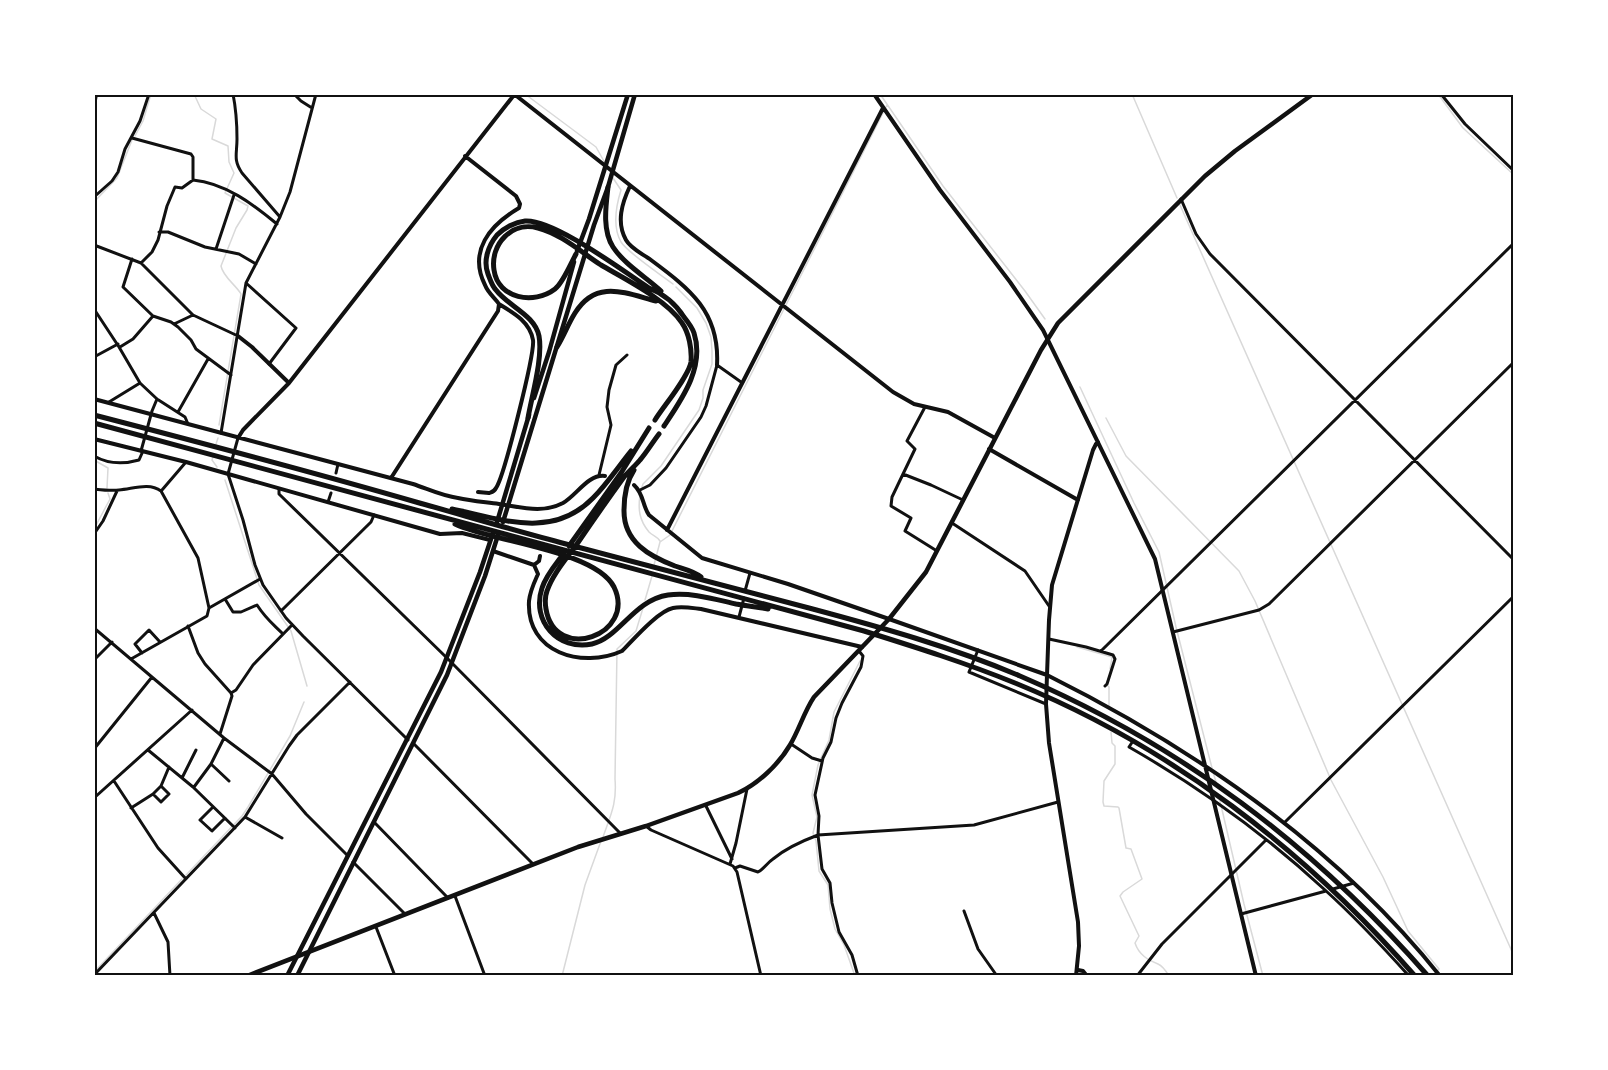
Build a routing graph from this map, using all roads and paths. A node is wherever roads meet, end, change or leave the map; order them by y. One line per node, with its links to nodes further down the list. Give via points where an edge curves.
1 (96, 94): 12 (street)
2 (149, 94): 15 (street)
3 (233, 94): 26 (street, via 237,166)
4 (294, 94): 14 (street)
5 (316, 94): 14 (street)
6 (628, 94): 17 (main road)
7 (635, 94): 19 (main road)
8 (874, 94): 13 (street)
9 (1313, 94): 25 (main road, via 1229,156)
10 (1441, 94): 18 (street, via 1465,124)
11 (514, 95): 16 (street); 17 (street)
12 (94, 106)
13 (883, 108): 41 (street); 47 (street)
14 (312, 109): 26 (street, via 294,182)
15 (131, 138): 20 (street, via 191,154); 24 (street, via 115,177)
16 (465, 156): 40 (street, via 516,196 520,204 490,231 480,251 479,270 485,287); 59 (street)
17 (606, 167): 19 (street); 33 (main road)
18 (1514, 171)
19 (611, 172): 21 (street); 22 (main road)
20 (193, 180): 23 (street, via 216,185); 28 (street, via 183,188 175,187)
21 (630, 186): 41 (street); 55 (street, via 622,207 626,238 688,290 706,312 715,336)
22 (608, 187): 38 (highway, via 605,211 611,245); 49 (main road)
23 (234, 195): 27 (street); 32 (street)
24 (94, 197)
25 (1181, 199): 47 (main road, via 1058,323); 62 (street, via 1196,234 1210,254)
26 (280, 217): 27 (street)
27 (277, 224): 36 (street)
28 (159, 232): 32 (street); 35 (street, via 152,252)
29 (566, 238): 33 (highway, via 535,227 514,230 499,243 494,256 500,286 515,296 539,297 557,287); 38 (highway); 39 (highway); 68 (highway, via 554,227 524,221 500,232 486,256 495,290 537,329 540,357)
30 (1514, 243): 62 (street)
31 (94, 245): 34 (street)
32 (216, 249): 36 (street, via 239,254)
33 (576, 254): 68 (main road)
34 (132, 260): 35 (street); 44 (street, via 123,287)
35 (141, 263): 43 (street)
36 (256, 264): 37 (street)
37 (246, 284): 46 (street); 54 (street, via 296,328)
38 (664, 295): 72 (highway, via 694,331 698,351 694,374)
39 (661, 303): 49 (highway, via 625,292 594,294 579,307); 69 (highway, via 682,322 691,348 690,365 683,379)
40 (499, 304): 93 (street); 100 (street, via 530,330 534,348 497,488 489,494)
41 (782, 305): 57 (street); 64 (street, via 892,392)
42 (94, 309): 48 (street)
43 (193, 315): 45 (street); 46 (street)
44 (153, 316): 45 (street); 48 (street, via 132,339)
45 (174, 324): 52 (street)
46 (238, 336): 54 (street); 56 (street)
47 (1047, 339): 78 (main road); 80 (street)
48 (119, 346): 51 (street); 58 (street)
49 (557, 347): 106 (main road)
50 (627, 355): 91 (street, via 616,365 609,390 610,425)
51 (94, 357)
52 (208, 359): 56 (street); 65 (street)
53 (1514, 362): 84 (street)
54 (269, 364): 59 (street)
55 (717, 365): 57 (street); 99 (street, via 701,417 666,468)
56 (229, 374): 74 (street)
57 (741, 382): 109 (street)
58 (140, 383): 61 (street); 63 (street)
59 (289, 383): 76 (street)
60 (94, 399): 63 (street)
61 (157, 399): 65 (street); 67 (street)
62 (1355, 400): 84 (street); 123 (street)
63 (108, 403): 67 (street)
64 (925, 407): 78 (street, via 948,412); 90 (street, via 907,441 915,449)
65 (178, 412): 71 (street)
66 (94, 415): 104 (highway)
67 (151, 415): 71 (street); 82 (street)
68 (528, 418): 106 (main road)
69 (655, 420)
70 (94, 423): 116 (highway)
71 (189, 425): 74 (street)
72 (664, 426)
73 (649, 428): 77 (highway)
74 (221, 433): 76 (street)
75 (659, 434): 85 (highway)
76 (238, 438): 87 (street); 89 (street)
77 (641, 438): 104 (highway, via 594,497 574,513 553,522 512,522); 126 (highway, via 542,587 540,612 546,627 571,644 591,644 605,638 646,603 667,595)
78 (995, 438): 81 (main road)
79 (94, 439): 82 (street)
80 (1098, 442): 103 (street); 123 (street, via 1155,559)
81 (989, 449): 102 (main road); 103 (street)
82 (142, 451): 83 (street, via 140,460 133,462 103,461); 86 (street)
83 (94, 456)
84 (1415, 460): 117 (street); 135 (street, via 1269,604)
85 (640, 461): 116 (highway, via 597,515 546,592 546,611 554,627 569,637 583,639 606,628 616,613 617,601 610,582); 121 (highway, via 624,495 625,526 651,555)
86 (186, 462): 89 (street); 98 (street)
87 (338, 464): 88 (street); 93 (street)
88 (336, 473)
89 (228, 474): 96 (street); 120 (street)
90 (903, 474): 102 (street); 113 (street, via 891,506 911,518 905,531)
91 (598, 475): 92 (street); 106 (street, via 546,510)
92 (605, 476)
93 (391, 478): 106 (street, via 456,498)
94 (634, 485): 99 (street)
95 (94, 489): 97 (street)
96 (279, 489): 105 (street); 114 (street, via 279,494)
97 (117, 491): 98 (street, via 151,486); 110 (street)
98 (161, 491): 128 (street, via 198,558)
99 (640, 491): 109 (street, via 648,515)
100 (478, 492)
101 (331, 493): 105 (street)
102 (963, 500): 108 (main road)
103 (1078, 500): 127 (street, via 1052,585)
104 (415, 501): 121 (highway)
105 (328, 502): 107 (street)
106 (505, 505): 111 (main road); 112 (main road)
107 (374, 515): 111 (street, via 440,534 462,533); 114 (street)
108 (952, 523): 113 (main road); 127 (street, via 1025,571)
109 (667, 530): 119 (street, via 702,558)
110 (94, 534)
111 (490, 540): 144 (main road)
112 (494, 551): 118 (street); 147 (main road)
113 (937, 552): 131 (main road)
114 (339, 553): 129 (street); 144 (street)
115 (540, 556): 118 (street)
116 (581, 559): 126 (highway, via 652,574)
117 (1514, 560)
118 (534, 565): 130 (street, via 538,574 529,599 531,620 543,641 570,657 615,655 673,608 691,607)
119 (750, 573): 122 (street); 131 (street)
120 (260, 579): 125 (street); 129 (street)
121 (704, 580): 122 (highway)
122 (746, 591): 126 (street); 232 (highway, via 870,624 982,661 1098,713 1235,797 1306,853 1368,910)
123 (1163, 591): 135 (street); 142 (street)
124 (1514, 596): 189 (street)
125 (225, 599): 128 (street); 136 (street, via 233,612 257,605)
126 (743, 602): 130 (street); 231 (highway, via 807,615 949,658 1016,683 1103,725 1163,759 1247,816 1361,916)
127 (1050, 607): 137 (street)
128 (209, 608): 133 (street, via 207,615)
129 (281, 611): 132 (street)
130 (739, 618): 140 (street)
131 (889, 619): 140 (main road); 141 (street)
132 (292, 625): 136 (street); 150 (street)
133 (188, 626): 139 (street); 152 (street, via 205,664)
134 (94, 628): 138 (street)
135 (1173, 632): 168 (street)
136 (283, 634): 152 (street)
137 (1049, 639): 142 (street); 148 (street)
138 (111, 642): 145 (street); 146 (street)
139 (160, 642): 143 (street); 143 (street, via 149,630 135,644)
140 (861, 649): 162 (main road, via 809,704); 166 (street, via 861,667 842,703)
141 (978, 650): 148 (street); 153 (street, via 969,672)
142 (1101, 651): 151 (street, via 1114,657)
143 (142, 653): 145 (street)
144 (447, 658): 147 (street); 159 (main road)
145 (131, 659): 149 (street)
146 (94, 660)
147 (451, 663): 161 (main road); 192 (street)
148 (1047, 675): 153 (street); 155 (street)
149 (153, 677): 154 (street); 160 (street)
150 (350, 682): 159 (street); 170 (street, via 297,735)
151 (1105, 686)
152 (231, 693): 156 (street)
153 (1046, 704): 181 (street)
154 (192, 710): 156 (street); 164 (street)
155 (1142, 728): 168 (street); 182 (street, via 1129,747)
156 (220, 734): 157 (street)
157 (224, 738): 167 (street); 170 (street)
158 (94, 739): 160 (street)
159 (408, 740): 196 (main road)
160 (100, 742): 163 (street)
161 (413, 743): 188 (main road); 199 (street)
162 (791, 744): 166 (street); 176 (main road)
163 (94, 749)
164 (148, 750): 169 (street); 172 (street)
165 (196, 750): 171 (street)
166 (821, 761): 193 (street, via 815,795)
167 (211, 764): 173 (street); 175 (street)
168 (1204, 765): 182 (street); 189 (street)
169 (169, 767): 171 (street); 174 (street)
170 (272, 774): 186 (street); 196 (street)
171 (182, 778): 175 (street)
172 (114, 781): 179 (street); 185 (street)
173 (229, 781)
174 (161, 786): 178 (street); 178 (street, via 169,794 161,802)
175 (193, 787): 184 (street)
176 (747, 789): 183 (main road); 197 (street)
177 (94, 791): 179 (street)
178 (153, 794): 185 (street)
179 (99, 795): 180 (street)
180 (94, 798)
181 (1058, 802): 193 (street, via 974,825); 215 (street, via 1077,912)
182 (1214, 802): 195 (street); 202 (street)
183 (705, 804): 190 (main road); 197 (street)
184 (213, 807): 187 (street); 187 (street, via 200,820 212,831)
185 (131, 808): 203 (street, via 158,849)
186 (245, 817): 191 (street); 194 (street)
187 (225, 818): 191 (street)
188 (374, 822): 198 (main road); 207 (street)
189 (1284, 823): 204 (street)
190 (646, 826): 192 (main road); 200 (street)
191 (235, 828): 203 (street)
192 (621, 834): 199 (main road)
193 (818, 835): 201 (street, via 786,849 758,872); 225 (street, via 822,869 830,883 839,932)
194 (282, 838)
195 (1266, 840): 202 (street); 205 (street)
196 (348, 856): 214 (main road)
197 (732, 859): 200 (street)
198 (353, 862): 210 (street); 213 (main road)
199 (533, 864): 206 (main road)
200 (730, 864): 201 (street)
201 (735, 868): 224 (street)
202 (1232, 876): 211 (street); 229 (street, via 1162,944)
203 (186, 879): 209 (street)
204 (1354, 883): 205 (street); 233 (street)
205 (1326, 891): 211 (street); 230 (street)
206 (454, 896): 207 (main road); 223 (street)
207 (448, 898): 210 (main road)
208 (964, 911): 226 (street, via 978,950)
209 (154, 913): 217 (street); 218 (street, via 168,942)
210 (406, 914): 212 (main road)
211 (1241, 914): 216 (street)
212 (376, 926): 213 (main road); 222 (street)
213 (309, 952): 214 (main road); 221 (main road)
214 (298, 957): 219 (main road); 220 (main road)
215 (1078, 970): 227 (street); 228 (street)
216 (1254, 974)
217 (94, 975)
218 (170, 975)
219 (247, 975)
220 (287, 975)
221 (297, 975)
222 (395, 975)
223 (485, 975)
224 (761, 975)
225 (858, 975)
226 (997, 975)
227 (1076, 975)
228 (1087, 975)
229 (1137, 975)
230 (1409, 975)
231 (1415, 975)
232 (1428, 975)
233 (1440, 975)

